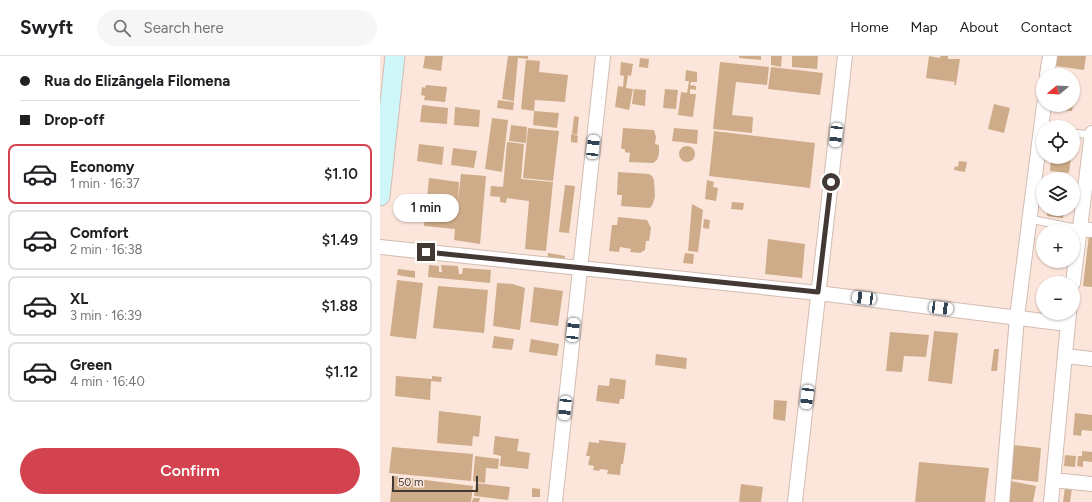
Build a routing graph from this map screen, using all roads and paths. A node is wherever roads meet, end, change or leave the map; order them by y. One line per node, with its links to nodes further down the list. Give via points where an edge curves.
1 (382, 56): 7 (main road)
2 (395, 56): 11 (main road)
3 (603, 56): 17 (street)
4 (845, 56): 19 (street)
5 (1050, 56): 6 (street)
6 (1048, 68)
7 (380, 79)
8 (1080, 133): 9 (lane)
9 (1092, 134): 10 (street)
10 (1080, 186)
11 (380, 196)
12 (1036, 196): 14 (street)
13 (1080, 204): 15 (street)
14 (1030, 219): 15 (lane); 20 (street)
15 (1086, 229): 18 (street)
16 (380, 247): 17 (street)
17 (579, 268): 19 (street); 27 (street)
18 (1075, 276)
19 (818, 292): 20 (street); 28 (street)
20 (1017, 318): 21 (street); 29 (street)
21 (1036, 318)
22 (1068, 320): 23 (street)
23 (1065, 356): 24 (street); 25 (street)
24 (1092, 359)
25 (1054, 480): 26 (street); 30 (street)
26 (1092, 484)
27 (555, 502)
28 (795, 502)
29 (1002, 502)
30 (1051, 502)

